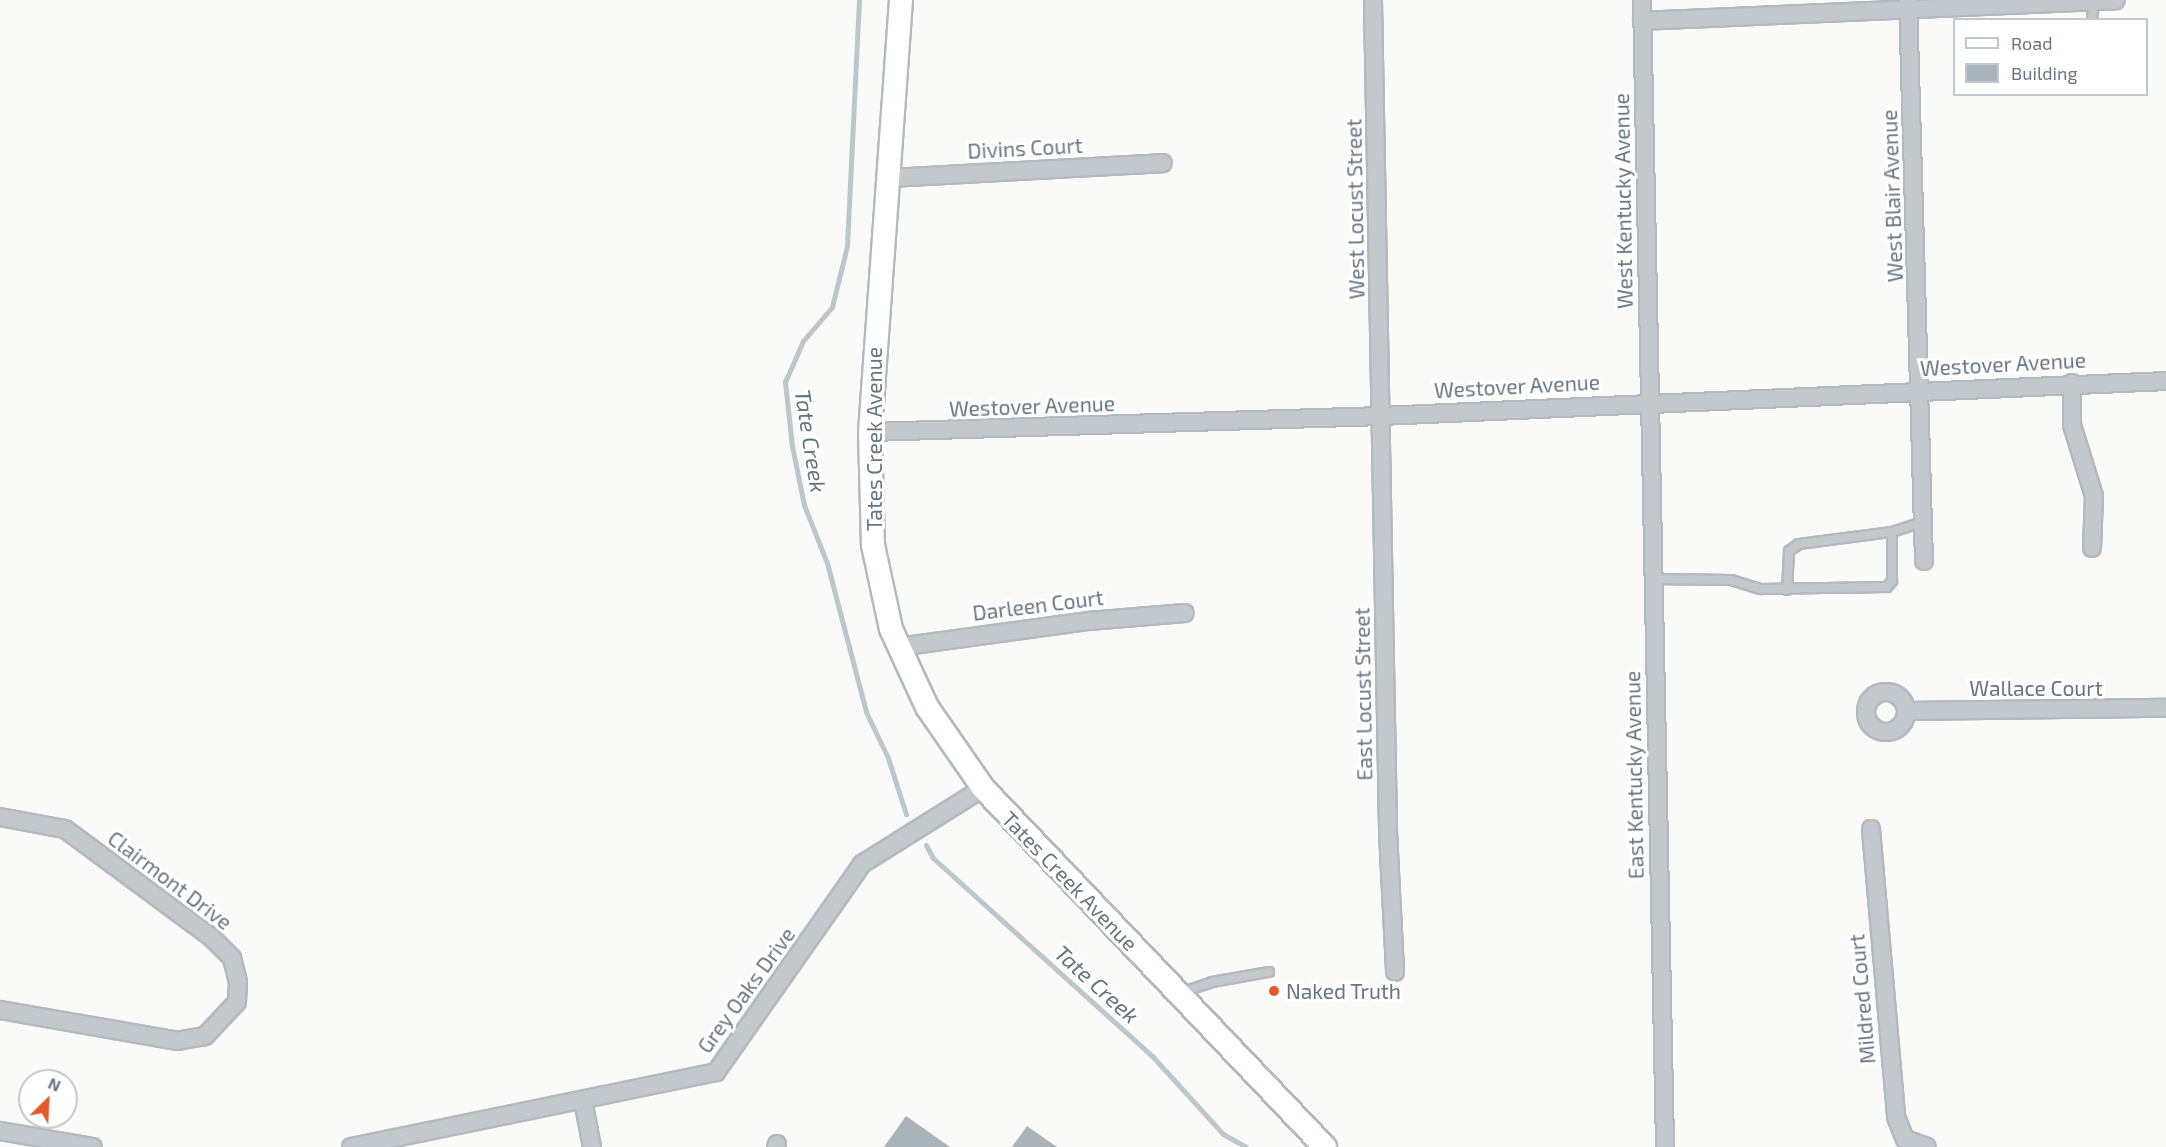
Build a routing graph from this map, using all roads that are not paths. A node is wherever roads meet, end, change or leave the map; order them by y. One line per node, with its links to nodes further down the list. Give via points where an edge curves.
1 (901, 0): 10 (main road, Tates Creek Avenue)
2 (1642, 0): 8 (street, West Kentucky Avenue)
3 (2116, 0): 4 (street)
4 (2094, 1): 6 (street); 7 (lane)
5 (1372, 2): 15 (street, West Locust Street)
6 (1908, 4): 8 (street); 13 (street, West Blair Avenue)
7 (2092, 18)
8 (1642, 21): 14 (street, West Kentucky Avenue)
9 (1163, 163): 10 (street, Divins Court)
10 (889, 178): 16 (main road, Tates Creek Avenue)
11 (2166, 381): 12 (street, Westover Avenue)
12 (2072, 383): 13 (street, Westover Avenue); 19 (street, via 2072,425 2094,496)
13 (1919, 391): 14 (street, Westover Avenue); 17 (street, West Blair Avenue)
14 (1651, 401): 15 (street, Westover Avenue); 21 (street, East Kentucky Avenue)
15 (1381, 416): 16 (street, Westover Avenue); 31 (street, East Locust Street, via 1388,832)
16 (870, 432): 24 (main road, Tates Creek Avenue, via 873,545 880,588)
17 (1923, 522): 18 (lane); 20 (street, West Blair Avenue)
18 (1892, 532): 22 (lane, via 1799,544 1789,551); 22 (lane, via 1892,580 1887,587)
19 (2092, 548)
20 (1924, 561)
21 (1653, 579): 22 (lane, via 1731,580 1761,589); 40 (street, East Kentucky Avenue)
22 (1787, 590)
23 (1185, 613): 24 (street, Darleen Court, via 1089,621)
24 (898, 647): 27 (main road, Tates Creek Avenue, via 927,707)
25 (2166, 708): 26 (street, Wallace Court)
26 (1906, 711)
27 (983, 788): 32 (main road, Tates Creek Avenue, via 1013,824); 34 (street, Grey Oaks Drive, via 862,864 716,1072)
28 (0, 817): 33 (street, Clairmont Drive, via 65,829 211,938 232,958 238,982 237,1002 205,1036 178,1041)
29 (1871, 829): 41 (street, Mildred Court, via 1896,1117 1905,1138)
30 (1269, 972): 32 (lane, via 1193,986)
31 (1395, 972)
32 (1179, 993): 39 (main road, Tates Creek Avenue)
33 (0, 1010)
34 (583, 1100): 37 (street, Grey Oaks Drive); 38 (street)
35 (0, 1131): 36 (street)
36 (93, 1147)
37 (351, 1147)
38 (592, 1147)
39 (1325, 1147)
40 (1665, 1147)
41 (1927, 1147)

